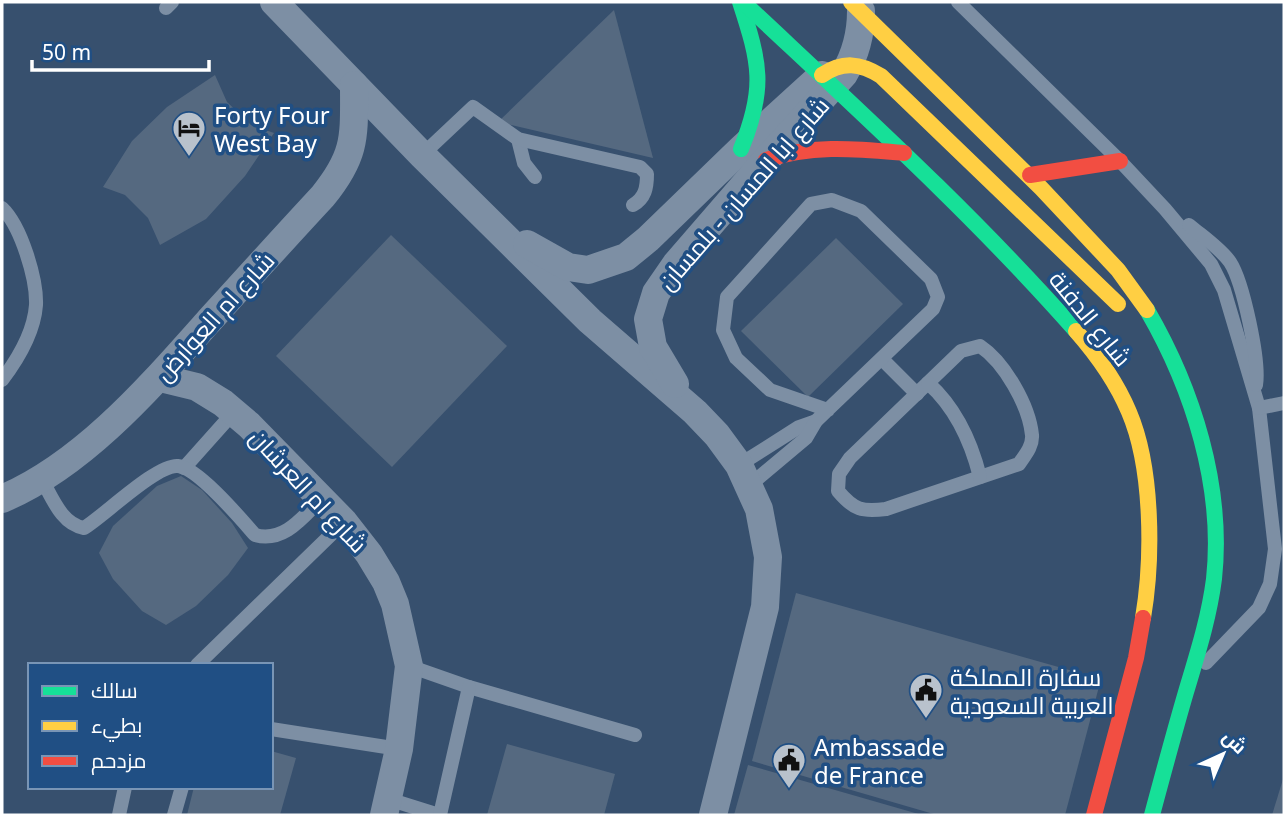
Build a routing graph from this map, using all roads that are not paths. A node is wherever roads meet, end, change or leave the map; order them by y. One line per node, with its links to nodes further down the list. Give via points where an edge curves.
1 (274, 2): 7 (street, شارع ابا المسان - بلمسان)
2 (742, 2): 6 (main road, شارع الدفنة); 11 (main road, via 761,83)
3 (958, 2): 12 (lane)
4 (856, 6): 5 (street, شارع ابا المسان - بلمسان, via 859,37); 13 (main road, شارع الدفنة)
5 (851, 63): 6 (street, شارع ابا المسان - بلمسان); 18 (main road, via 881,76)
6 (828, 81): 9 (main road, شارع الدفنة); 11 (street, شارع ابا المسان - بلمسان)
7 (354, 85): 10 (street, شارع ابا المسان - بلمسان); 20 (street, شارع ام العوارض, via 352,141 338,177)
8 (518, 139): 10 (lane, via 473,107); 14 (lane, via 524,163); 15 (lane, via 640,167 647,174 647,187 641,201)
9 (904, 153): 11 (main road, via 815,148); 52 (main road, شارع الدفنة, via 1030,279 1093,350 1130,414 1140,448 1150,520 1145,606 1136,658)
10 (422, 155): 17 (street, شارع ابا المسان - بلمسان)
11 (753, 155): 17 (street, شارع ابا المسان - بلمسان, via 626,257 601,267 568,267); 28 (street, شارع ابا المسان - بلمسان, via 656,293 648,319 653,346)
12 (1120, 161): 13 (main road); 24 (lane, via 1166,209 1220,279)
13 (1030, 175): 18 (main road, شارع الدفنة, via 1125,278)
14 (535, 177)
15 (633, 205)
16 (2, 208): 21 (lane, via 28,251 36,305 25,344)
17 (498, 227): 28 (street, شارع ابا المسان - بلمسان, via 590,321)
18 (1170, 353): 40 (main road, شارع الدفنة, via 1200,436 1214,522 1209,610)
19 (882, 359): 23 (lane); 26 (lane); 26 (lane, via 933,309 938,297 931,279 860,211 832,200 811,204 727,297 723,330 736,358 770,390)
20 (160, 378): 27 (street, شارع ام العرشان, via 197,387); 33 (street, شارع ام العوارض, via 74,456)
21 (2, 380)
22 (928, 383): 23 (lane); 32 (lane, via 944,398 962,428); 32 (lane, via 961,351 980,346 1003,369 1022,402 1033,436 1029,451 1019,464)
23 (917, 394): 32 (lane, via 850,458 839,474 838,491 865,512)
24 (1257, 401): 25 (lane); 37 (lane)
25 (1284, 404)
26 (828, 410): 29 (lane)
27 (234, 412): 30 (lane); 35 (street, شارع ام العرشان)
28 (695, 412): 31 (street, شارع ابا المسان - بلمسان)
29 (816, 421): 31 (lane, via 799,427); 31 (lane, via 806,438)
30 (184, 468): 33 (lane, via 158,472 84,528 67,520); 35 (lane, via 213,490 255,535 277,535 290,529)
31 (745, 475): 51 (street, شارع ابا المسان - بلمسان, via 765,533 768,583)
32 (980, 477)
33 (41, 478): 34 (street, شارع ام العوارض)
34 (5, 490)
35 (321, 499): 36 (street, شارع ام العرشان)
36 (344, 522): 38 (lane); 39 (street, شارع ام العرشان, via 386,582)
37 (1279, 565): 40 (lane, via 1259,608)
38 (199, 663)
39 (409, 666): 41 (lane); 44 (street, شارع ام العرشان)
40 (1189, 682): 53 (main road, شارع الدفنة)
41 (469, 687): 43 (lane); 50 (lane)
42 (273, 729): 44 (lane)
43 (635, 734)
44 (399, 750): 47 (street, شارع ام العرشان)
45 (124, 789): 48 (lane)
46 (181, 789): 49 (lane)
47 (386, 807): 50 (lane)
48 (118, 815)
49 (174, 815)
50 (439, 815)
51 (713, 815)
52 (1094, 815)
53 (1152, 815)

